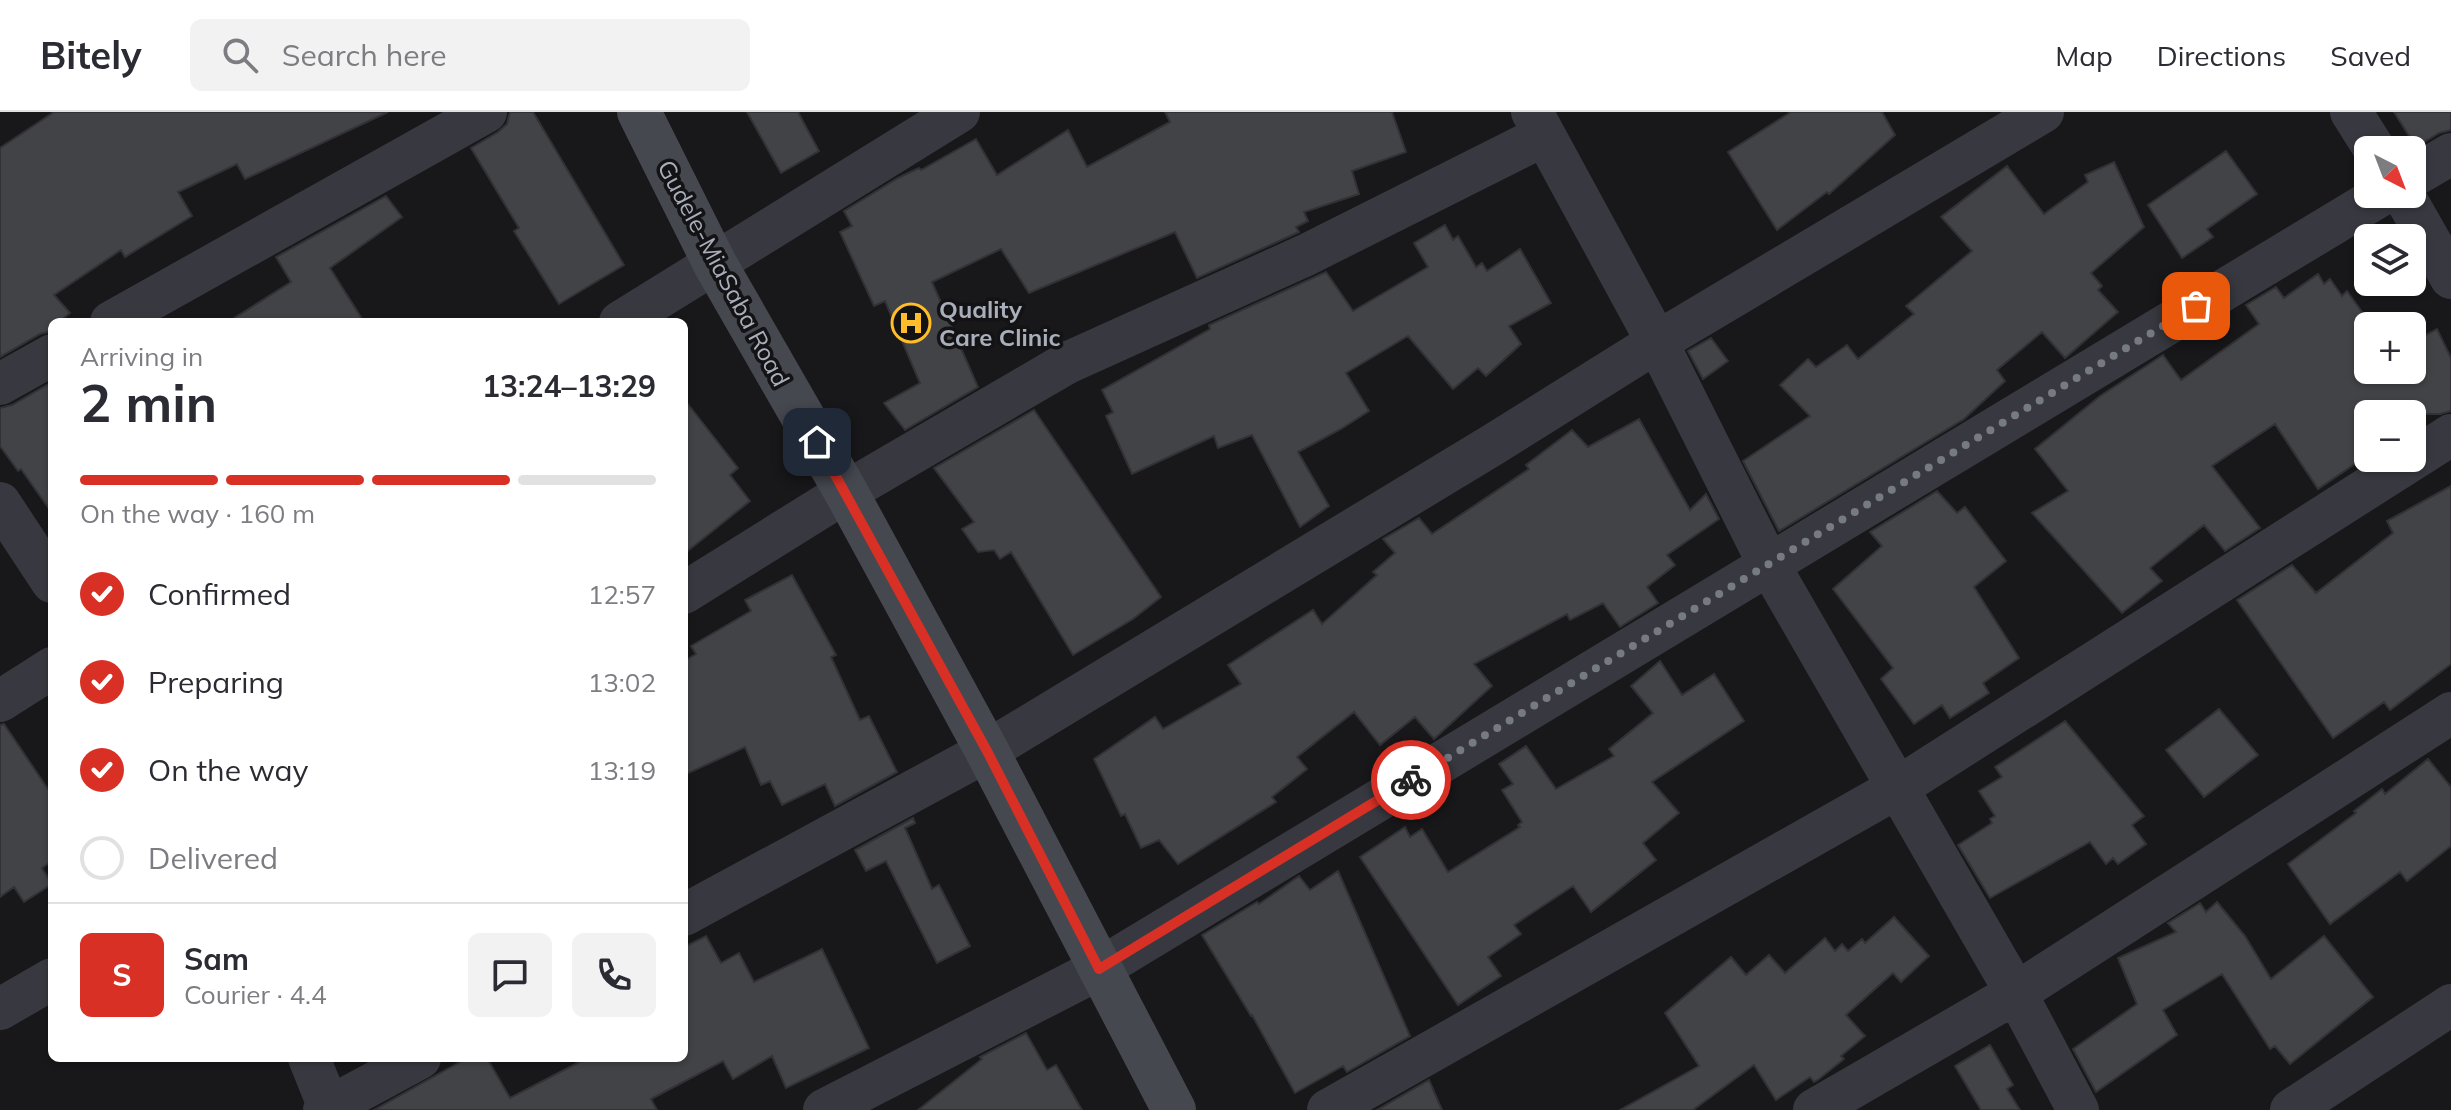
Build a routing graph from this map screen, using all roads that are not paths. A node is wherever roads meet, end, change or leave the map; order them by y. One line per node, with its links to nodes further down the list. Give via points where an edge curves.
1 (486, 112): 14 (street)
2 (639, 112): 12 (main road, Gudele-MiaSaba Road)
3 (959, 112): 12 (street)
4 (2043, 112): 16 (street)
5 (2351, 112): 7 (street)
6 (1538, 124): 16 (street); 20 (street, via 1306,255 1067,363)
7 (2366, 136)
8 (2451, 154): 9 (street)
9 (2426, 169)
10 (2360, 208): 22 (street)
11 (2411, 208): 13 (street)
12 (715, 264): 15 (street); 20 (main road, Gudele-MiaSaba Road)
13 (2451, 278)
14 (118, 318)
15 (627, 318)
16 (1657, 342): 22 (street); 28 (street)
17 (48, 357): 18 (street)
18 (0, 384)
19 (2451, 435): 29 (street)
20 (846, 492): 24 (street); 28 (main road, Gudele-MiaSaba Road)
21 (0, 503): 23 (street)
22 (1768, 563): 29 (street); 31 (street)
23 (48, 576)
24 (688, 591)
25 (48, 671): 26 (street)
26 (0, 701)
27 (2451, 713): 33 (street)
28 (987, 751): 30 (street); 31 (main road, Gudele-MiaSaba Road)
29 (1897, 788): 33 (street); 41 (street)
30 (688, 913)
31 (1099, 969): 39 (street); 40 (main road, Gudele-MiaSaba Road)
32 (48, 981): 35 (street)
33 (2016, 993): 42 (street); 43 (street)
34 (2451, 1005): 44 (street)
35 (0, 1009)
36 (310, 1062): 38 (street)
37 (413, 1062): 38 (street)
38 (328, 1109)
39 (824, 1110)
40 (1174, 1110)
41 (1328, 1110)
42 (1814, 1110)
43 (2078, 1110)
44 (2291, 1110)

